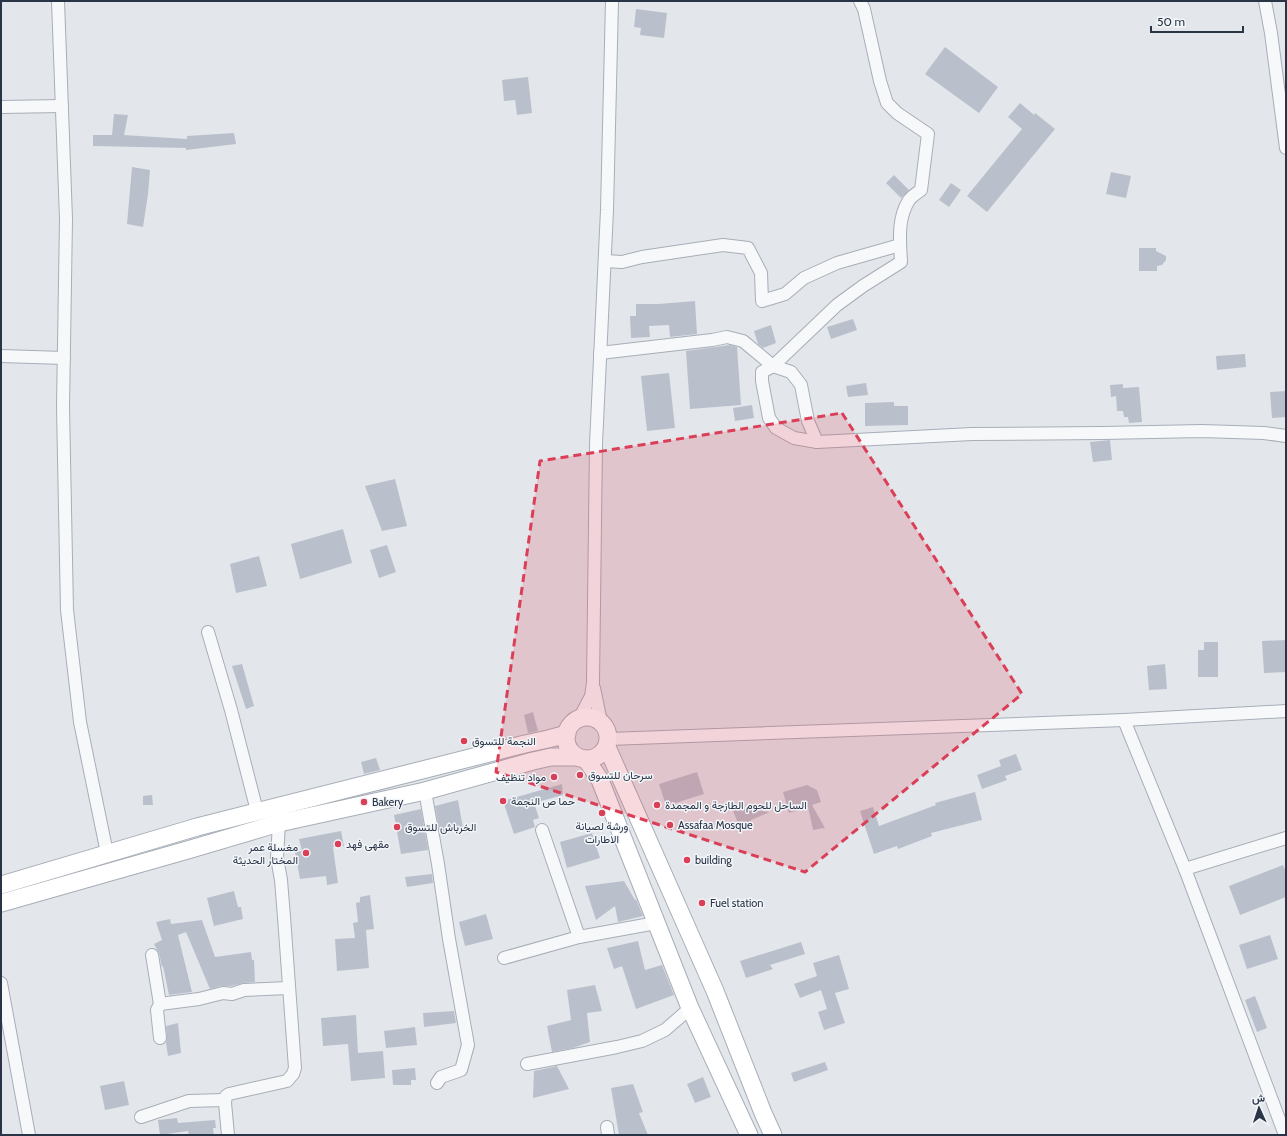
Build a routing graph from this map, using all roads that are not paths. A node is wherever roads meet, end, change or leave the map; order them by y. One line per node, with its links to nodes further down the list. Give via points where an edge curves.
1 (58, 1): 5 (street)
2 (612, 1): 9 (street)
3 (860, 1): 8 (street, via 887,103 928,134 921,190 909,199 901,216)
4 (1265, 1): 7 (street, via 1272,32)
5 (62, 106): 6 (street); 12 (street, via 66,218)
6 (1, 107)
7 (1286, 148)
8 (900, 244): 9 (street, via 837,263 804,278 785,294 762,301 761,273 748,248 723,245 622,262); 13 (street, via 902,262 837,305)
9 (605, 261): 10 (street)
10 (600, 353): 13 (street, via 727,337 743,341); 17 (street)
11 (1, 356): 12 (street)
12 (64, 358): 30 (street, via 67,610 80,722)
13 (773, 366): 15 (street, via 791,372 801,385 808,421); 15 (street, via 762,372 769,418 776,428 794,438)
14 (1286, 436): 15 (street, via 1202,431 972,434)
15 (817, 442)
16 (208, 632): 26 (street, via 232,710)
17 (592, 683): 19 (street, via 591,696); 21 (street)
18 (1286, 711): 20 (street)
19 (578, 719): 21 (main road, via 591,718); 22 (main road)
20 (1124, 720): 23 (street); 31 (street)
21 (601, 722): 23 (main road, via 607,731)
22 (567, 734): 24 (main road, via 570,751); 26 (main road)
23 (608, 743): 24 (main road, via 599,755); 52 (main road, via 715,991)
24 (582, 758): 25 (main road, via 551,757 533,760); 36 (main road, via 600,780)
25 (425, 791): 27 (main road); 46 (street, via 468,1046 461,1070 441,1077)
26 (256, 811): 30 (main road)
27 (279, 824): 34 (main road); 41 (street, via 277,858)
28 (542, 830): 37 (street)
29 (1286, 838): 31 (street)
30 (107, 853): 32 (main road)
31 (1185, 869): 53 (street)
32 (48, 871): 33 (main road); 34 (main road)
33 (1, 885)
34 (51, 888): 35 (main road)
35 (1, 903)
36 (656, 923): 37 (street); 43 (main road)
37 (579, 937): 39 (street)
38 (152, 955): 42 (street)
39 (504, 958)
40 (1, 983): 49 (street)
41 (288, 988): 42 (street, via 244,990 199,1000); 47 (street, via 295,1068 293,1074 287,1081 229,1094)
42 (160, 1004): 44 (street, via 157,1010)
43 (690, 1008): 45 (street, via 665,1030 642,1041); 51 (main road)
44 (160, 1038)
45 (528, 1064)
46 (436, 1083)
47 (224, 1100): 48 (street, via 189,1101); 50 (street)
48 (141, 1117)
49 (29, 1135)
50 (228, 1135)
51 (748, 1135)
52 (773, 1135)
53 (1285, 1135)

